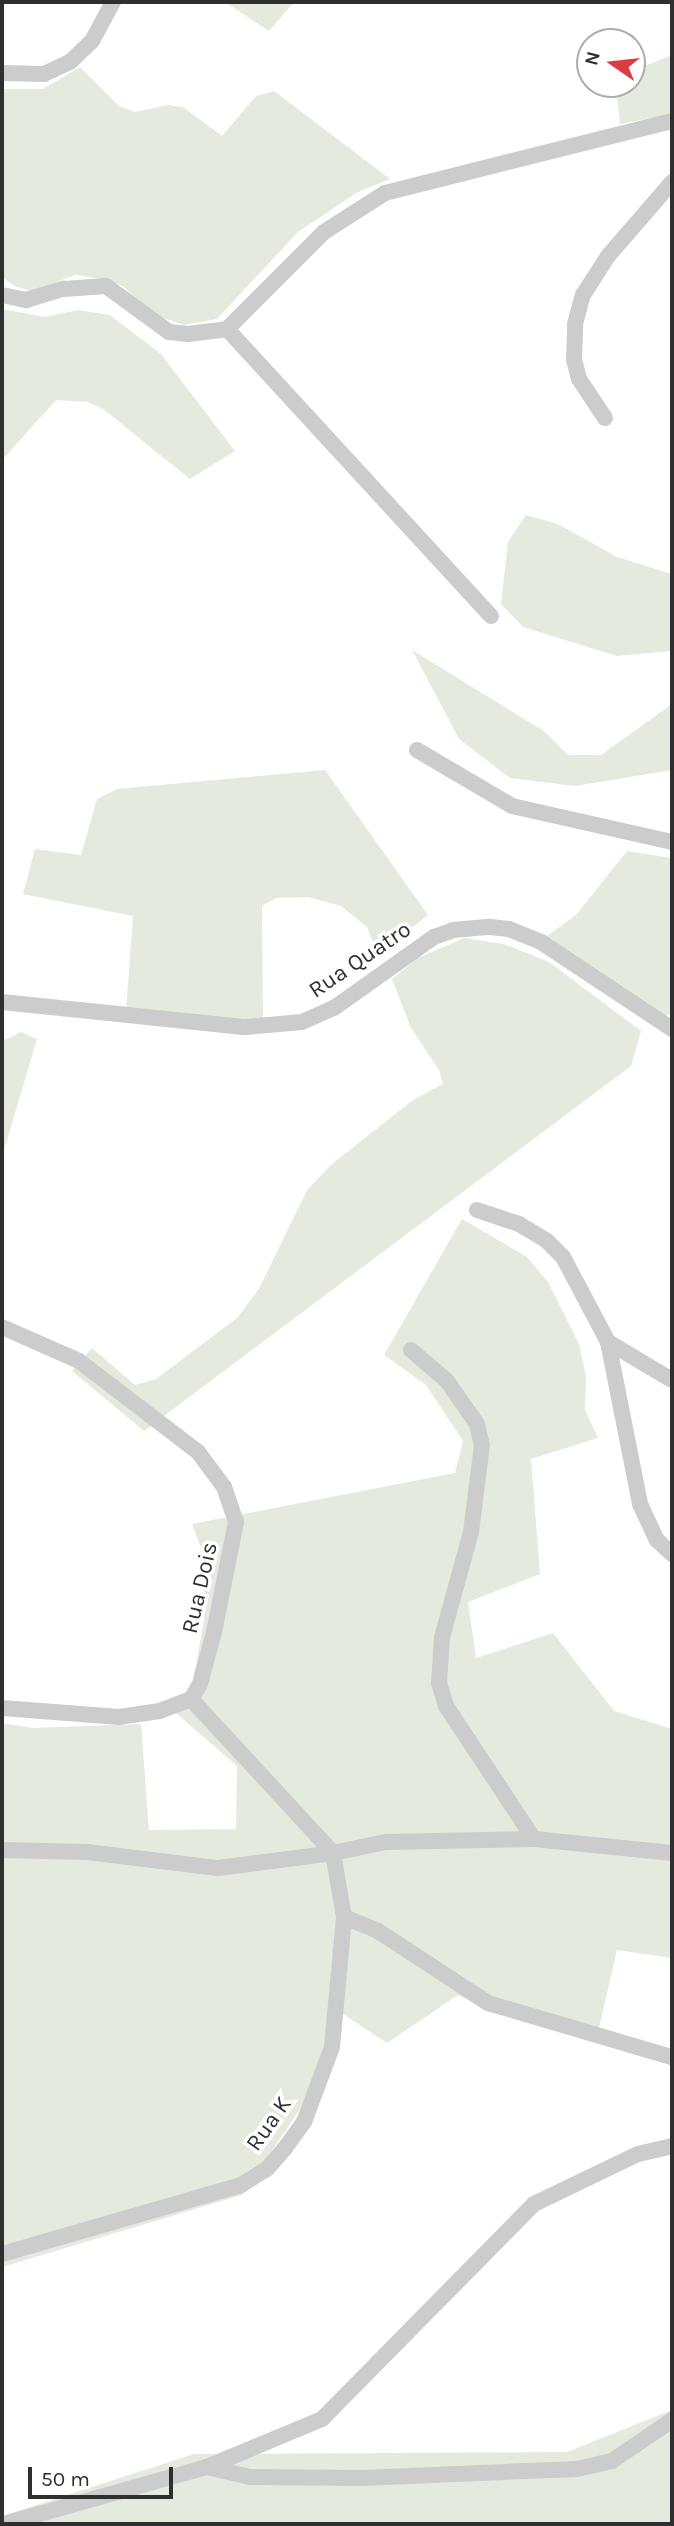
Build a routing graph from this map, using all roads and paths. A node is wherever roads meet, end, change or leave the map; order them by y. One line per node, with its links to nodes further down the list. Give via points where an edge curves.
1 (113, 2): 2 (street, via 92,41 70,62 44,74)
2 (2, 73)
3 (672, 121): 6 (street, via 385,193 324,232)
4 (672, 181): 7 (street, via 608,256 583,295 575,324 574,359 579,379)
5 (2, 295): 6 (street, via 26,300 62,289 106,286 169,331 188,334)
6 (227, 329): 8 (street)
7 (605, 418)
8 (491, 616)
9 (417, 750): 10 (street, via 512,806)
10 (672, 842)
11 (2, 1002): 12 (street, Rua Quatro, via 246,1027 302,1022 334,1008 434,937 453,930 490,927 541,942)
12 (671, 1028)
13 (477, 1210): 15 (street, via 519,1224 564,1256)
14 (2, 1327): 19 (street, Rua Dois, via 90,1369 198,1452 224,1487 236,1522 232,1559 200,1684)
15 (608, 1342): 17 (street); 18 (street, via 640,1504 657,1541)
16 (411, 1350): 21 (street, via 447,1381 477,1424 482,1445 471,1532 442,1637 439,1683 446,1706)
17 (672, 1380)
18 (672, 1554)
19 (191, 1699): 20 (street, via 160,1711 119,1717); 23 (street)
20 (2, 1708)
21 (534, 1839): 23 (street, via 385,1842); 24 (street)
22 (2, 1850): 23 (street, via 87,1852 218,1868)
23 (333, 1853): 25 (street, Rua K)
24 (672, 1853)
25 (344, 1917): 26 (street, via 378,1931 488,2003); 28 (street, Rua K, via 332,2047 303,2122 267,2169 241,2185)
26 (672, 2057)
27 (672, 2146): 30 (street, via 638,2154 534,2204 336,2407 282,2438)
28 (2, 2254)
29 (672, 2420): 30 (street, via 612,2460 577,2469 334,2478 250,2477)
30 (207, 2467): 31 (street)
31 (4, 2524)

